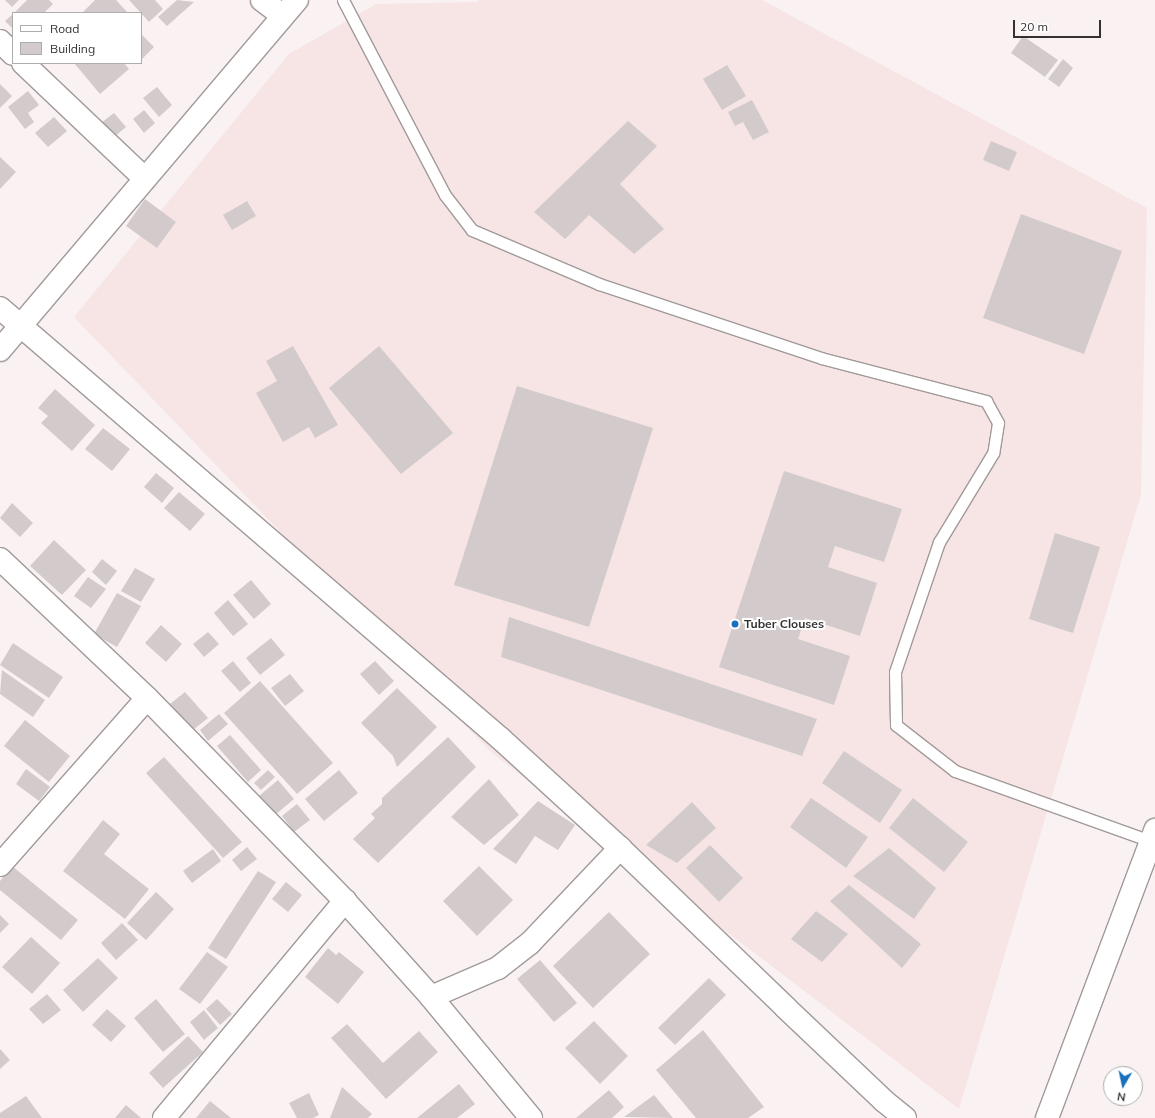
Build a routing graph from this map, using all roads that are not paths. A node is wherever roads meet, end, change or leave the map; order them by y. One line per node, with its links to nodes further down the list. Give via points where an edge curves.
1 (262, 0): 3 (street)
2 (343, 0): 13 (lane, via 445,195 472,230 599,284 821,358 986,401 998,423 993,453 939,542 895,672 896,725 955,771)
3 (290, 8): 7 (street)
4 (0, 41): 5 (street)
5 (12, 53)
6 (24, 64): 7 (street)
7 (144, 178): 9 (street)
8 (0, 308): 9 (street)
9 (22, 328): 10 (street); 14 (street, via 501,739)
10 (0, 350)
11 (0, 559): 12 (street)
12 (147, 698): 15 (street); 16 (street)
13 (1153, 835): 21 (street)
14 (620, 848): 17 (street, via 530,943 498,968); 20 (street, via 785,1008)
15 (0, 865)
16 (346, 901): 17 (street); 18 (street)
17 (431, 997): 19 (street)
18 (164, 1118)
19 (531, 1118)
20 (905, 1118)
21 (1046, 1118)

